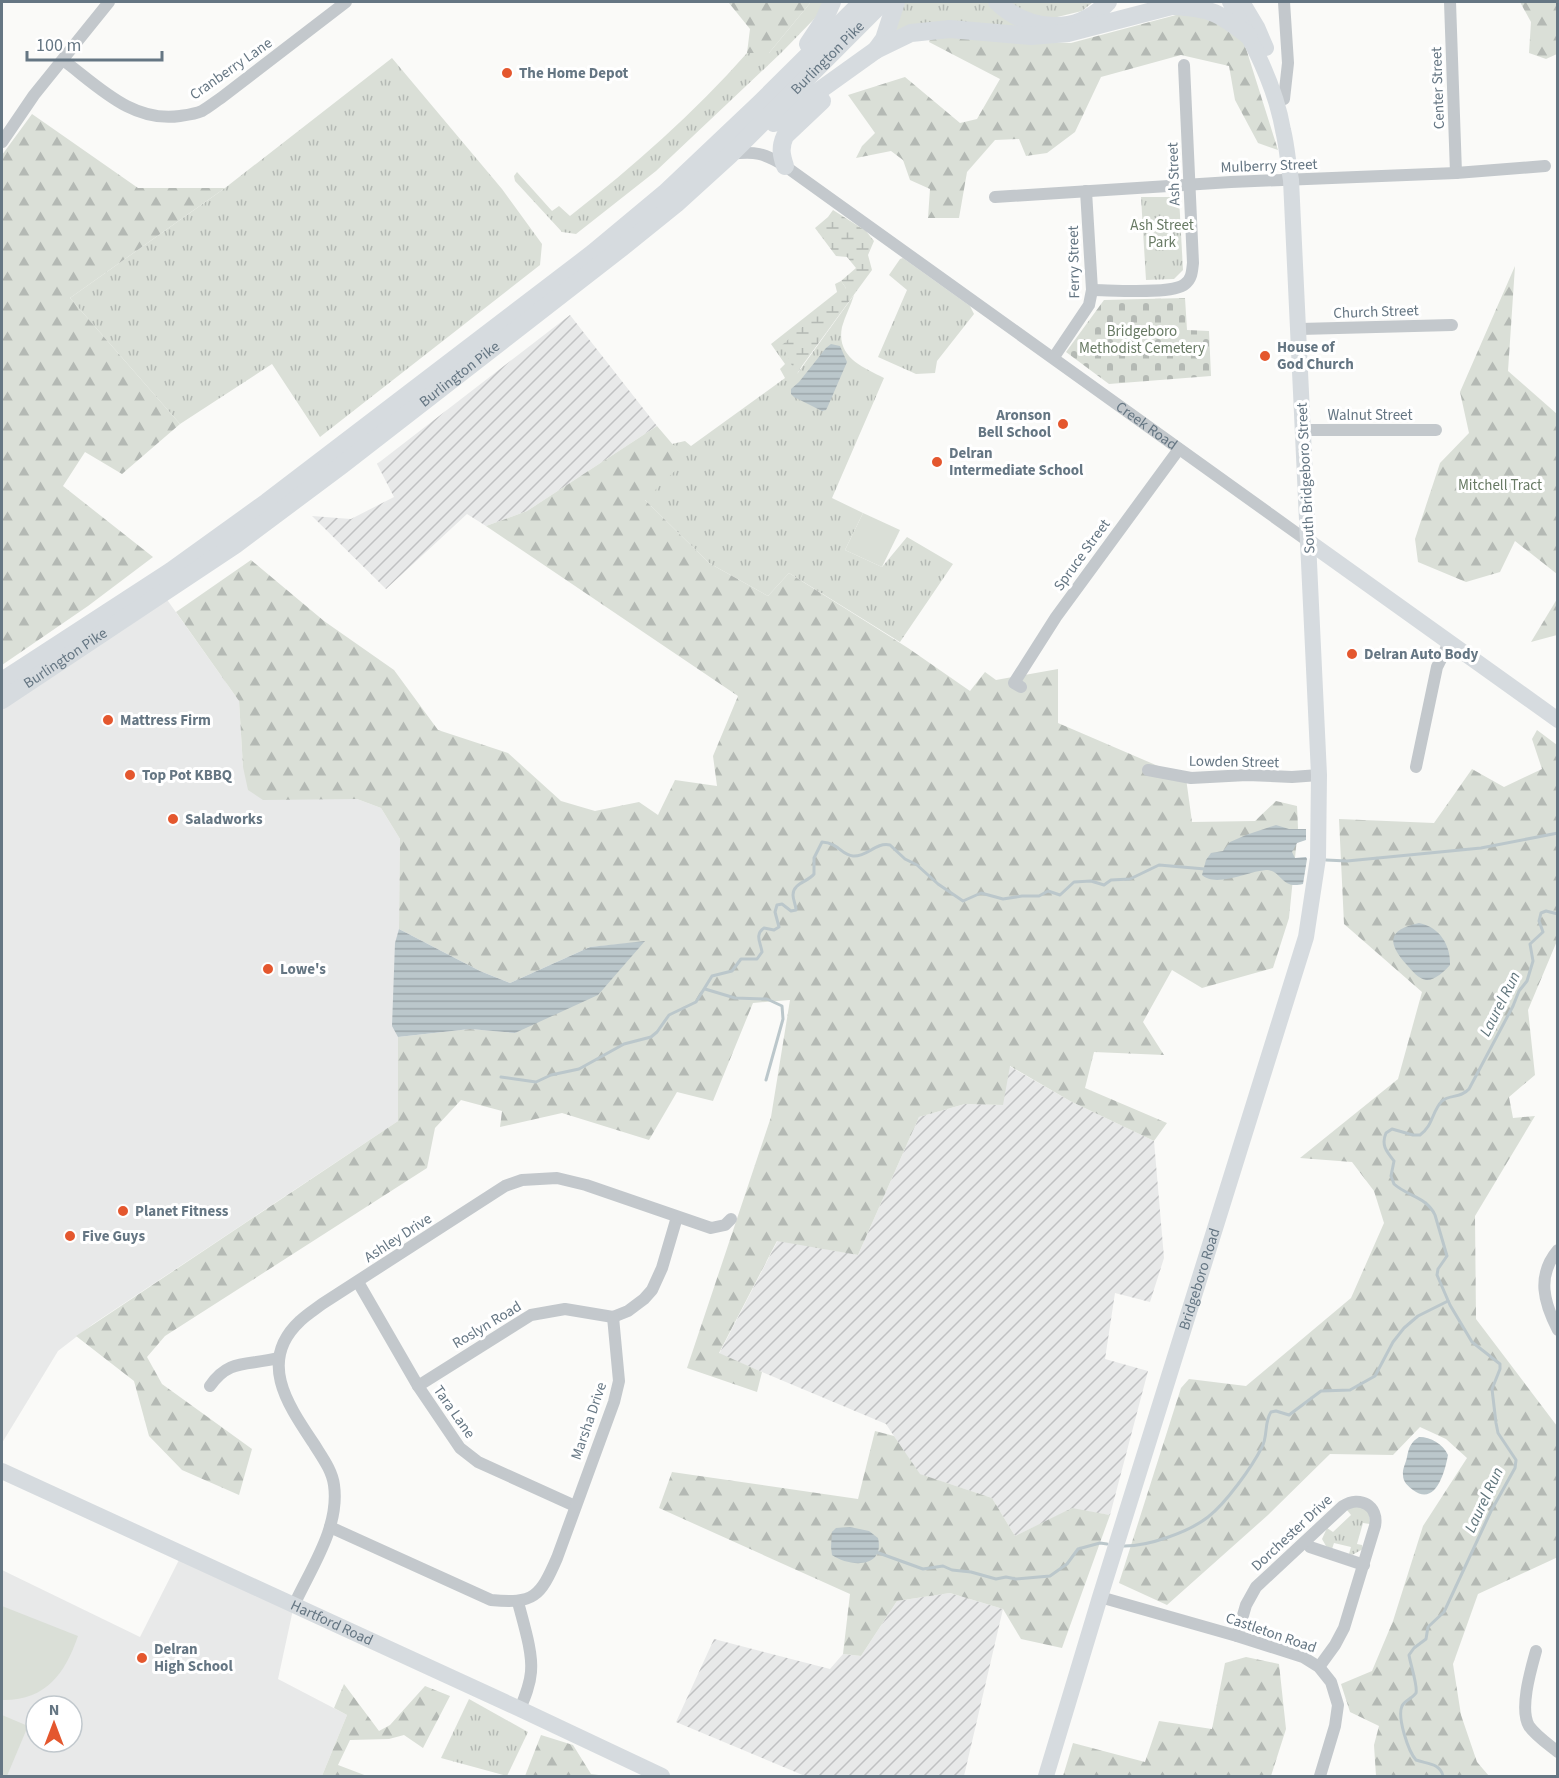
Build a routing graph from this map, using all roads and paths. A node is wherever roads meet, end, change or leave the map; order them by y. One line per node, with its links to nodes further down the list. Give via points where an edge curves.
1 (109, 2): 16 (street)
2 (346, 2): 16 (street, Cranberry Lane, via 221,98 191,114 168,118 142,114 118,102)
3 (832, 2): 20 (highway, via 805,49)
4 (862, 2): 20 (highway, Burlington Pike)
5 (883, 2): 22 (highway, Burlington Pike)
6 (896, 2): 15 (highway, via 884,39)
7 (997, 2): 8 (highway, via 1020,19 1053,26 1086,19)
8 (1108, 2)
9 (1230, 2): 14 (main road, South Bridgeboro Street)
10 (1242, 2): 19 (main road, South Bridgeboro Street, via 1257,27)
11 (1284, 2): 19 (street, South Bridgeboro Street, via 1288,63)
12 (1450, 2): 25 (street, Center Street)
13 (1178, 3): 14 (highway, via 1219,13); 15 (highway, via 1068,33 1031,36 930,30 912,33)
14 (1249, 36): 26 (main road, South Bridgeboro Street, via 1283,128)
15 (876, 50): 17 (highway)
16 (63, 60): 21 (street)
17 (859, 64): 22 (highway); 23 (highway, via 784,136 781,153)
18 (1185, 64): 27 (street, Ash Street)
19 (1284, 99): 26 (main road, South Bridgeboro Street)
20 (760, 103): 39 (highway, Burlington Pike, via 664,193 577,266 267,502 171,571)
21 (2, 142)
22 (731, 154): 23 (street, Creek Road, via 754,152); 43 (highway, Burlington Pike, via 619,250 342,465 199,570)
23 (785, 166): 33 (street, Creek Road)
24 (1545, 166): 25 (street, Mulberry Street)
25 (1456, 173): 26 (street, Mulberry Street)
26 (1291, 180): 27 (street, Mulberry Street); 32 (main road, South Bridgeboro Street)
27 (1189, 184): 28 (street, Mulberry Street); 30 (street, Ash Street, via 1193,263 1188,282 1165,291)
28 (1086, 191): 29 (street, Mulberry Street); 30 (street, Ferry Street)
29 (995, 197)
30 (1092, 290): 33 (street, Ferry Street, via 1089,305)
31 (1452, 325): 32 (street, Church Street)
32 (1300, 329): 34 (main road, South Bridgeboro Street)
33 (1054, 357): 36 (street, Creek Road)
34 (1304, 430): 35 (street, Walnut Street); 37 (main road, South Bridgeboro Street)
35 (1436, 430)
36 (1179, 449): 37 (street, Creek Road); 42 (street, Spruce Street, via 1056,617)
37 (1309, 542): 38 (main road, Creek Road); 47 (main road, South Bridgeboro Street)
38 (1449, 641): 44 (main road, Creek Road); 45 (street, via 1437,667)
39 (22, 667): 40 (highway); 41 (highway, Burlington Pike)
40 (2, 675)
41 (2, 681)
42 (1018, 685)
43 (2, 700)
44 (1557, 720)
45 (1416, 767)
46 (1148, 770): 47 (street, Lowden Street, via 1191,778)
47 (1320, 775): 62 (main road, Bridgeboro Road, via 1318,858 1306,937)
48 (677, 1217): 49 (street, Ashley Drive, via 711,1228 725,1225); 51 (street, Ashley Drive, via 557,1178 522,1180 505,1186); 52 (street, via 652,1290 636,1306)
49 (731, 1219)
50 (1557, 1250): 53 (street, via 1550,1259 1543,1293)
51 (358, 1282): 54 (street, Ashley Drive, via 299,1322 281,1346); 56 (street, Tara Lane)
52 (613, 1317): 56 (street, Roslyn Road, via 565,1309 531,1315); 58 (street, Marsha Drive, via 619,1381)
53 (1557, 1330)
54 (278, 1358): 55 (street, via 235,1365 218,1373); 59 (street, via 283,1389 334,1483 335,1508)
55 (210, 1386)
56 (418, 1386): 58 (street, Tara Lane, via 459,1448 478,1462)
57 (2, 1470): 64 (main road, Hartford Road)
58 (575, 1506): 63 (street, Marsha Drive, via 548,1580 530,1598)
59 (330, 1527): 63 (street, via 491,1600); 64 (street)
60 (1306, 1542): 61 (street); 61 (street, Dorchester Drive, via 1346,1504 1364,1502 1374,1509 1377,1518); 65 (street, Dorchester Drive, via 1256,1587)
61 (1364, 1565): 67 (street, Dorchester Drive, via 1341,1636)
62 (1100, 1597): 65 (street, Castleton Road); 71 (main road, Bridgeboro Road)
63 (518, 1602): 68 (street, via 531,1659)
64 (294, 1605): 68 (main road, Hartford Road)
65 (1237, 1636): 67 (street, Castleton Road)
66 (1536, 1651): 69 (street, via 1528,1684 1528,1724)
67 (1319, 1666): 72 (street, Castleton Road, via 1331,1682 1338,1705)
68 (520, 1709): 70 (main road, Hartford Road)
69 (1557, 1752)
70 (662, 1776)
71 (1046, 1776)
72 (1320, 1776)

